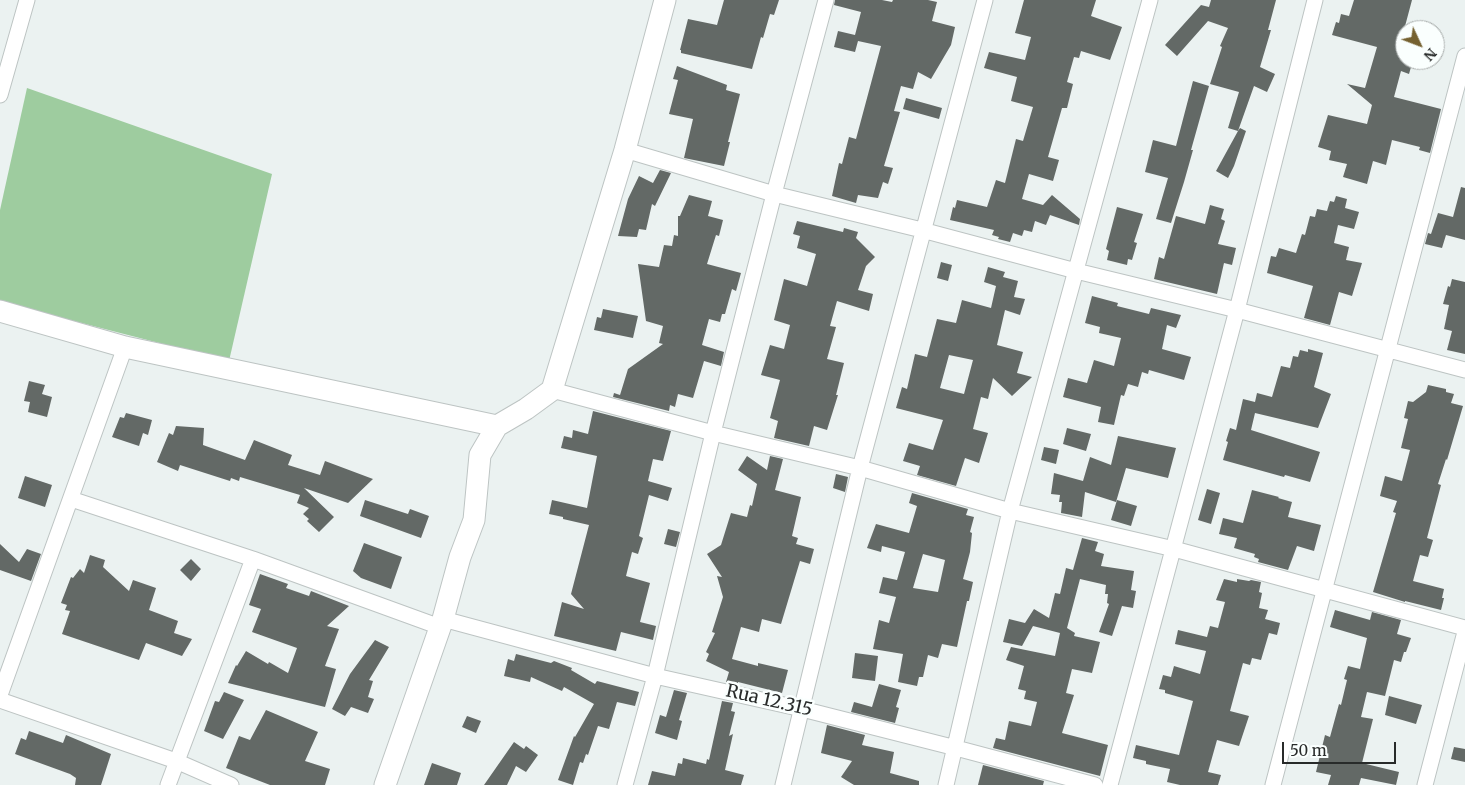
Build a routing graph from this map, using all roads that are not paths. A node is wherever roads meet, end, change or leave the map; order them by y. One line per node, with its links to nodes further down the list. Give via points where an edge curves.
1 (27, 0): 8 (street)
2 (665, 0): 9 (street)
3 (826, 0): 10 (street)
4 (985, 0): 11 (street)
5 (1150, 0): 12 (street)
6 (1315, 0): 14 (street)
7 (1465, 56): 16 (street)
8 (0, 95)
9 (625, 150): 10 (street); 18 (street)
10 (774, 194): 11 (street); 20 (street)
11 (922, 230): 12 (street); 21 (street)
12 (1076, 271): 14 (street); 23 (street)
13 (0, 310): 15 (street)
14 (1236, 310): 16 (street); 24 (street)
15 (125, 346): 19 (street); 22 (street)
16 (1387, 350): 17 (street); 26 (street)
17 (1465, 370)
18 (552, 390): 19 (street); 20 (street)
19 (498, 426): 27 (street, via 480,455 474,520)
20 (713, 433): 21 (street); 29 (street)
21 (860, 468): 23 (street); 32 (street)
22 (70, 499): 25 (street, Rua 12.315); 30 (street)
23 (1010, 511): 24 (street); 33 (street)
24 (1174, 549): 26 (street); 42 (street)
25 (253, 559): 27 (street, Rua 12.315); 34 (street)
26 (1324, 590): 28 (street); 43 (street)
27 (441, 623): 29 (street, Rua 12.315); 37 (street)
28 (1465, 630): 44 (street)
29 (655, 676): 32 (street, Rua 12.315); 38 (street)
30 (0, 695)
31 (0, 700): 34 (street)
32 (802, 709): 33 (street, Rua 12.315); 39 (street)
33 (956, 748): 40 (street); 41 (street, Rua 12.315)
34 (176, 761): 35 (street); 36 (street)
35 (168, 785)
36 (231, 785)
37 (385, 785)
38 (625, 785)
39 (783, 785)
40 (946, 785)
41 (1094, 785)
42 (1110, 785)
43 (1273, 785)
44 (1425, 785)

